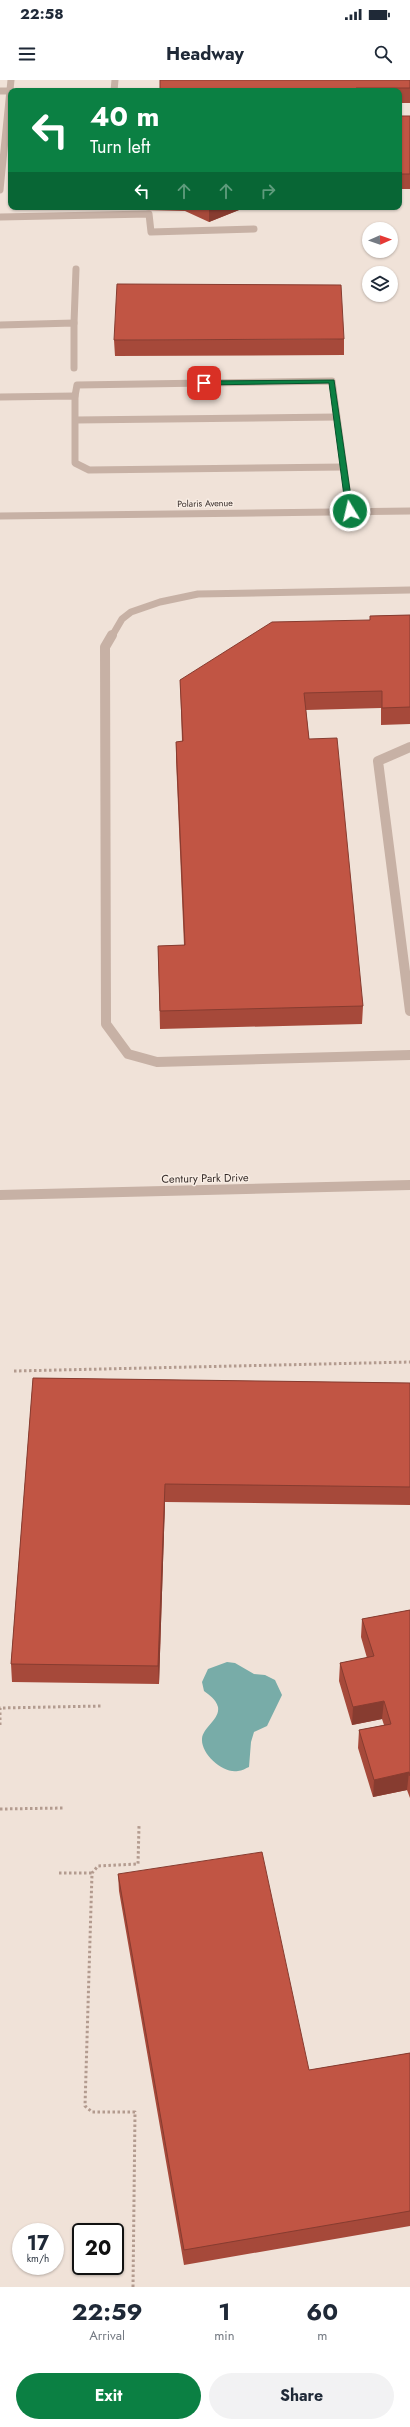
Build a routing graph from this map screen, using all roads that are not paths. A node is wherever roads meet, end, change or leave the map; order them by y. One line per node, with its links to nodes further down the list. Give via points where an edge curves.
1 (8, 127): 2 (street)
2 (0, 190)
3 (0, 217): 4 (street, via 149,214 151,232)
4 (254, 229)
5 (76, 269): 6 (street)
6 (74, 323): 7 (street); 8 (street)
7 (0, 325)
8 (74, 368)
9 (75, 396): 10 (street); 11 (street, via 77,384 332,381); 12 (street)
10 (0, 397)
11 (336, 417): 12 (street); 13 (street)
12 (76, 420): 13 (street, via 75,463 89,470)
13 (344, 467): 15 (street)
14 (410, 510): 15 (street, Polaris Avenue)
15 (350, 511): 16 (street, Polaris Avenue)
16 (0, 516)
17 (410, 590): 20 (street, via 198,594 162,601 125,616 105,647 106,1024 119,1042 128,1054 157,1062)
18 (410, 748): 19 (street, via 378,761)
19 (410, 1011)
20 (410, 1055)
21 (410, 1185): 22 (street, Century Park Drive)
22 (0, 1195)

